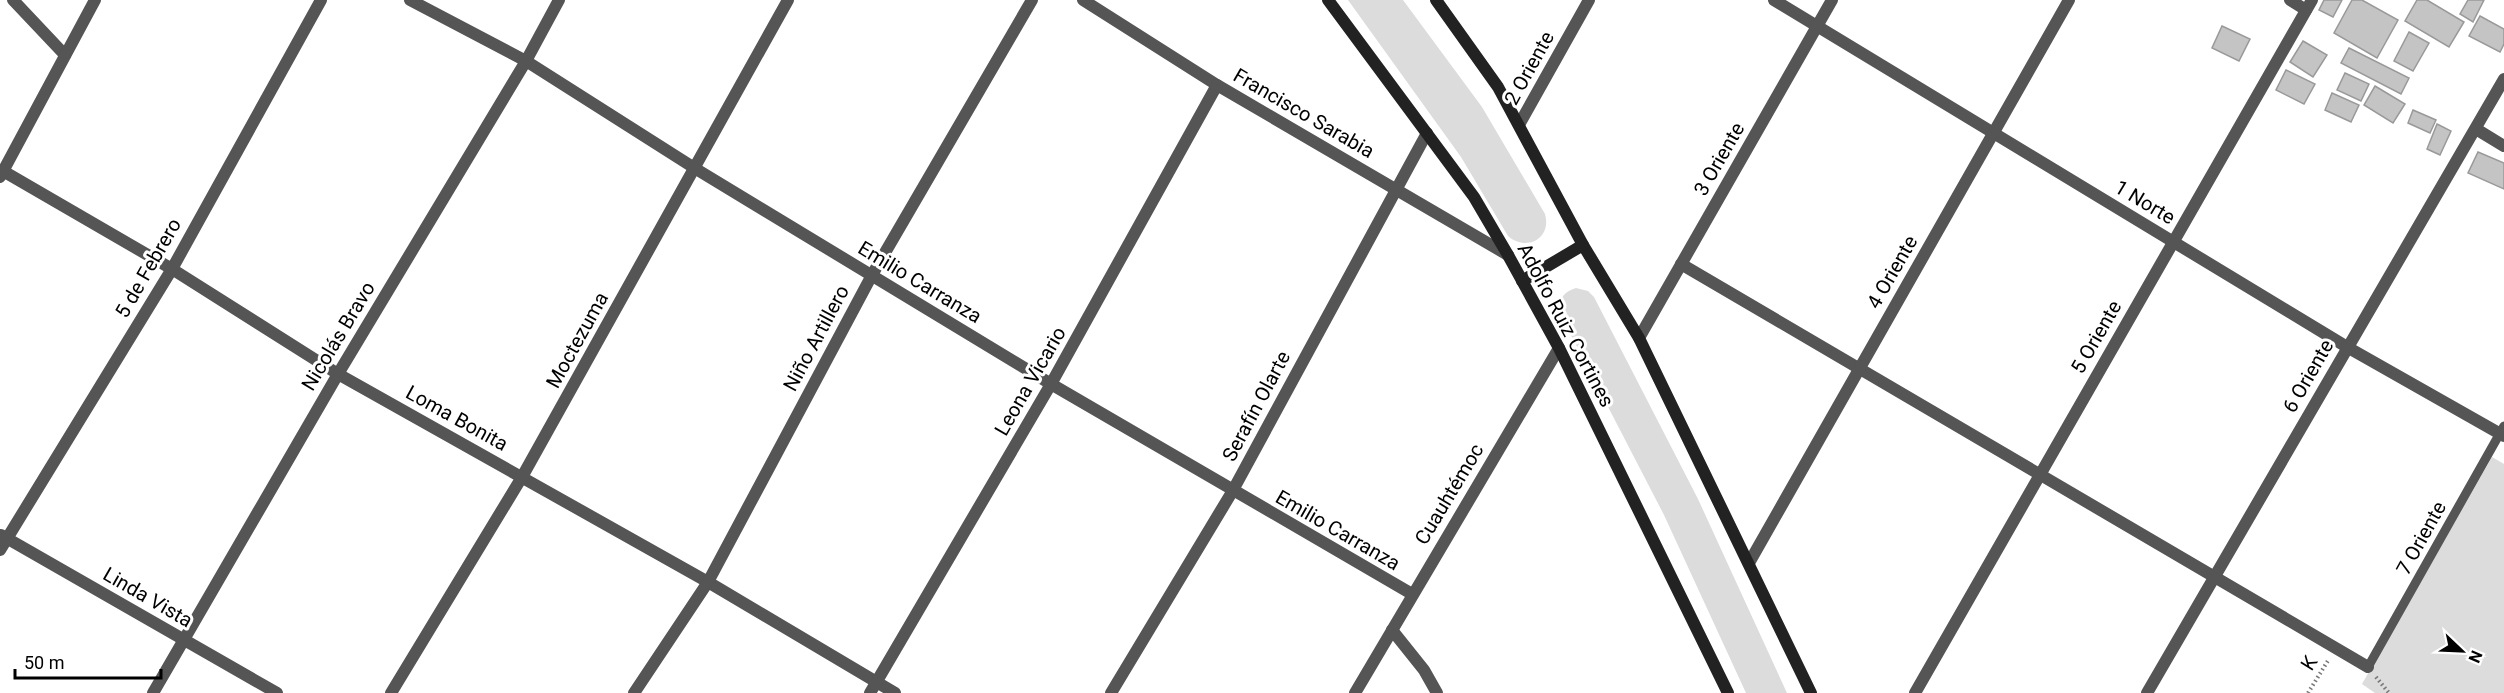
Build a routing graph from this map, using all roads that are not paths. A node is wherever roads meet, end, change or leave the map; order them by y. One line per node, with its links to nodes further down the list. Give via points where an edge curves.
1 (13, 0): 18 (street)
2 (95, 0): 18 (street)
3 (321, 0): 34 (street, 5 de Febrero)
4 (410, 0): 19 (street, Emilio Carranza)
5 (559, 0): 19 (street, Nicolás Bravo)
6 (788, 0): 27 (street, Moctezuma)
7 (1032, 0): 35 (street, Niño Artillero)
8 (1083, 0): 21 (street, Francisco Sarabia)
9 (1328, 0): 24 (main road, Adolfo Ruiz Cortines)
10 (1436, 0): 22 (main road)
11 (1589, 0): 22 (street, 2 Oriente)
12 (1774, 0): 17 (street, 1 Norte)
13 (1832, 0): 17 (street, 3 Oriente)
14 (2069, 0): 25 (street, 4 Oriente)
15 (2290, 0): 16 (street)
16 (2309, 5): 30 (street, 5 Oriente)
17 (1817, 27): 25 (street, 1 Norte); 33 (street, 3 Oriente)
18 (65, 55): 28 (street)
19 (525, 61): 27 (street, Emilio Carranza); 41 (street, Nicolás Bravo)
20 (2504, 79): 23 (street, 6 Oriente)
21 (1217, 85): 29 (street, Francisco Sarabia); 42 (street, Leona Vicario)
22 (1520, 123): 31 (main road)
23 (2476, 129): 26 (street); 38 (street, 6 Oriente)
24 (1427, 133): 29 (street, Serafín Olarte); 32 (main road, Adolfo Ruiz Cortines, via 1474,197)
25 (1993, 134): 30 (street, 1 Norte); 40 (street, 4 Oriente)
26 (2504, 146)
27 (696, 169): 35 (street, Emilio Carranza); 45 (street, Moctezuma)
28 (1, 174): 34 (street, Loma Bonita)
29 (1396, 188): 32 (street, Francisco Sarabia); 46 (street, Serafín Olarte)
30 (2173, 242): 38 (street, 1 Norte); 44 (street, 5 Oriente)
31 (1583, 245): 36 (main road); 37 (main road)
32 (1508, 255): 36 (main road, Adolfo Ruiz Cortines)
33 (1682, 264): 37 (street, 3 Oriente); 40 (street)
34 (172, 269): 41 (street, Loma Bonita); 47 (street, 5 de Febrero)
35 (872, 275): 42 (street, Emilio Carranza); 51 (street, Niño Artillero)
36 (1522, 280): 39 (main road, Adolfo Ruiz Cortines)
37 (1639, 338): 49 (main road)
38 (2348, 347): 43 (street, 1 Norte); 50 (street, 6 Oriente)
39 (1559, 348): 52 (street, Cuauhtémoc); 66 (main road, Adolfo Ruiz Cortines)
40 (1860, 369): 44 (street); 49 (street, 4 Oriente)
41 (338, 374): 45 (street, Loma Bonita); 54 (street, Nicolás Bravo)
42 (1051, 384): 46 (street, Emilio Carranza); 56 (street, Leona Vicario)
43 (2503, 432): 55 (lane, 7 Oriente)
44 (2040, 475): 50 (street); 68 (street, 5 Oriente)
45 (522, 477): 51 (street, Loma Bonita); 59 (street, Moctezuma)
46 (1232, 492): 52 (street, Emilio Carranza); 63 (street, Serafín Olarte)
47 (3, 537): 48 (street, 5 de Febrero); 54 (street, Linda Vista)
48 (0, 550)
49 (1749, 563): 67 (main road)
50 (2215, 577): 55 (street); 69 (street, 6 Oriente)
51 (708, 582): 56 (street, Loma Bonita); 60 (street, Niño Artillero)
52 (1412, 594): 53 (street, Cuauhtémoc)
53 (1392, 630): 64 (street, Cuauhtémoc); 65 (street)
54 (183, 639): 57 (street, Nicolás Bravo); 58 (street, Linda Vista)
55 (2368, 667)
56 (878, 682): 61 (street, Leona Vicario); 62 (street, Loma Bonita)
57 (153, 693)
58 (277, 693)
59 (391, 693)
60 (634, 693)
61 (870, 693)
62 (895, 693)
63 (1111, 693)
64 (1355, 693)
65 (1437, 693)
66 (1728, 693)
67 (1811, 693)
68 (1915, 693)
69 (2147, 693)

